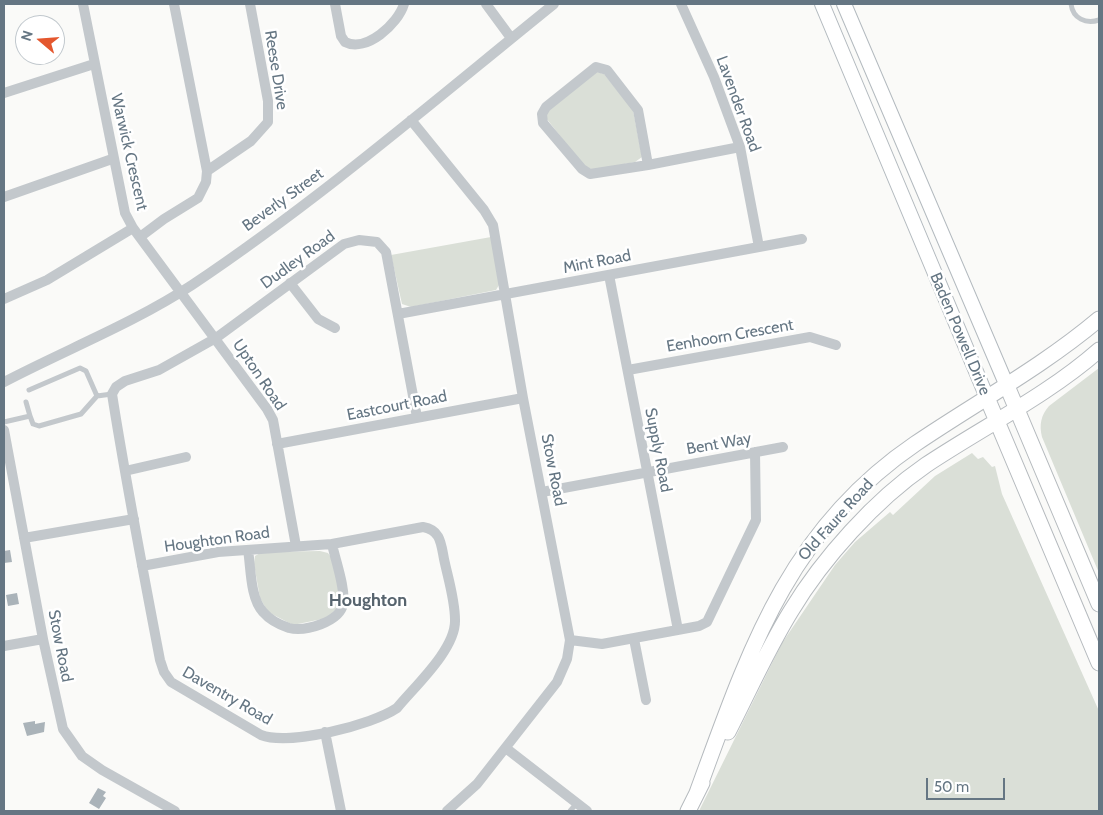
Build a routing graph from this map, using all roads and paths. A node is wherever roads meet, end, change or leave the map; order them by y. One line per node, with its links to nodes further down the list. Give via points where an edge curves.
1 (83, 4): 14 (street, Warwick Crescent)
2 (174, 4): 20 (street)
3 (250, 4): 20 (street, Reese Drive, via 269,117 265,128 251,141)
4 (335, 4): 5 (street, via 341,36 345,42 358,45 368,44 397,19)
5 (404, 4)
6 (486, 4): 13 (street)
7 (554, 4): 13 (street, Beverly Street)
8 (681, 4): 17 (street, Lavender Road, via 714,77)
9 (822, 4): 44 (main road, Baden Powell Drive)
10 (844, 4): 39 (main road, Baden Powell Drive)
11 (1071, 4): 12 (lane, via 1074,15 1081,20)
12 (1099, 20)
13 (511, 38): 16 (street, Beverly Street)
14 (94, 64): 15 (street); 18 (street, Warwick Crescent)
15 (4, 93)
16 (411, 120): 28 (street, Beverly Street, via 324,190); 29 (street, Stow Road, via 489,217)
17 (740, 147): 19 (street); 25 (street, Lavender Road)
18 (112, 159): 21 (street); 22 (street, Warwick Crescent, via 122,205)
19 (648, 165): 19 (street, via 594,174 586,172 543,123 543,110 592,69 604,68 638,110)
20 (207, 171): 23 (street, via 206,182 198,198)
21 (4, 197)
22 (133, 228): 23 (street, Warwick Crescent); 30 (street, via 47,280)
23 (140, 237): 28 (street, Warwick Crescent)
24 (802, 239): 25 (street, Mint Road)
25 (759, 247): 26 (street, Mint Road)
26 (609, 275): 29 (street, Mint Road); 37 (street, Supply Road)
27 (290, 283): 31 (street, Dudley Road, via 344,244 374,241 386,252); 33 (street, via 318,319); 34 (street, Dudley Road)
28 (181, 291): 34 (street, Upton Road); 38 (street, Beverly Street, via 91,341)
29 (506, 294): 31 (street, Mint Road); 43 (street, Stow Road)
30 (4, 299)
31 (398, 314): 48 (street, Dudley Road)
32 (1099, 319): 39 (main road, Old Faure Road, via 1055,355)
33 (335, 328)
34 (216, 338): 41 (street, via 159,370 125,381); 52 (street, Upton Road, via 267,409)
35 (836, 346): 37 (street, Eenhoorn Crescent, via 810,337)
36 (1099, 350): 46 (main road, Old Faure Road)
37 (628, 370): 57 (street, Supply Road)
38 (4, 382)
39 (1007, 386): 44 (main road, Old Faure Road); 46 (main road, Baden Powell Drive)
40 (29, 390): 42 (lane, via 80,368 86,371)
41 (112, 394): 42 (lane); 56 (street, Daventry Road)
42 (97, 396): 47 (lane, via 80,414 39,426 33,424)
43 (523, 398): 48 (street, Eastcourt Road); 59 (street, Stow Road)
44 (988, 400): 49 (main road, Baden Powell Drive); 76 (main road, Old Faure Road, via 914,445 880,471 829,523 798,561 751,650)
45 (26, 402): 47 (lane)
46 (1016, 409): 49 (main road, Old Faure Road); 66 (main road, Baden Powell Drive)
47 (30, 416): 50 (lane)
48 (417, 417): 52 (street, Eastcourt Road)
49 (997, 420): 72 (main road, Baden Powell Drive); 76 (main road, Old Faure Road, via 898,487 817,573 791,610 766,655)
50 (4, 422)
51 (4, 430): 58 (street, Stow Road)
52 (277, 444): 63 (street, Upton Road)
53 (783, 447): 54 (street, Bent Way)
54 (755, 452): 57 (street, Bent Way); 67 (street, via 757,515 754,527 710,618 699,626)
55 (186, 456): 56 (street)
56 (126, 470): 60 (street, Daventry Road)
57 (648, 472): 59 (street, Bent Way); 67 (street, Supply Road)
58 (9, 489): 61 (street, Stow Road)
59 (542, 492): 70 (street, Stow Road)
60 (134, 520): 61 (street); 65 (street, Daventry Road)
61 (24, 538): 68 (street, Stow Road)
62 (332, 544): 63 (street, Daventry Road); 64 (street, via 344,598 342,608 330,622 294,628 272,619 258,606); 74 (street, Daventry Road, via 424,527 436,531 455,620 448,646 398,708 378,719)
63 (296, 546): 64 (street, Houghton Road)
64 (248, 550): 65 (street, Houghton Road)
65 (142, 566): 74 (street, Daventry Road, via 161,666 175,686 266,737 279,739)
66 (1099, 604)
67 (678, 630): 69 (street)
68 (42, 639): 71 (street); 78 (street, Stow Road, via 57,709 71,743 82,756 102,770)
69 (634, 639): 70 (street, via 602,644); 73 (street)
70 (570, 640): 75 (street, Stow Road, via 567,659 557,682)
71 (4, 646)
72 (1099, 663)
73 (646, 700)
74 (325, 732): 79 (street)
75 (507, 749): 77 (street); 80 (street, Stow Road, via 467,794)
76 (698, 792): 82 (main road, Old Faure Road)
77 (573, 807): 81 (street)
78 (175, 811)
79 (341, 811)
80 (447, 811)
81 (587, 811)
82 (688, 811)

